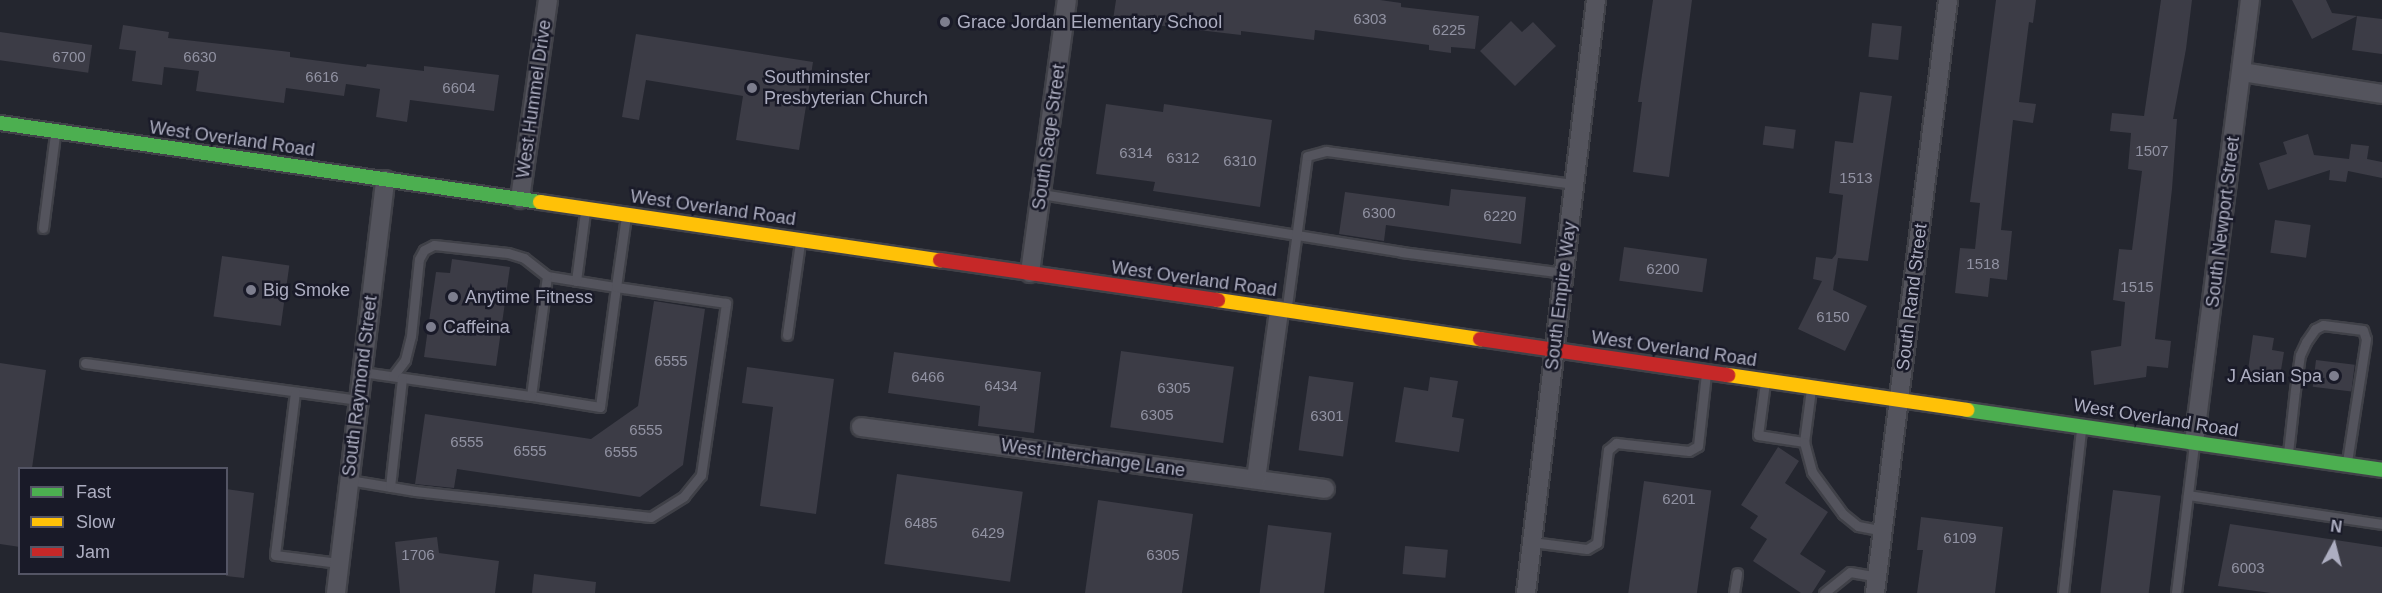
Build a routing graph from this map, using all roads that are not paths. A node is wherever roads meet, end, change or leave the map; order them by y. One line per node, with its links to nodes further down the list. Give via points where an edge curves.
1 (548, 0): 13 (street, West Hummel Drive)
2 (1067, 0): 12 (street, South Sage Street)
3 (1596, 0): 11 (street, South Empire Way)
4 (1948, 0): 35 (street, South Rand Street)
5 (2250, 0): 6 (street, South Newport Street)
6 (2242, 72): 7 (street); 40 (street, South Newport Street)
7 (2382, 94)
8 (0, 123): 9 (main road, West Overland Road)
9 (56, 131): 10 (main road, West Overland Road); 16 (lane)
10 (386, 180): 13 (main road, West Overland Road); 28 (street, South Raymond Street)
11 (1574, 184): 17 (lane, via 1326,151 1307,156); 20 (street, South Empire Way)
12 (1041, 194): 17 (lane); 19 (street, South Sage Street)
13 (520, 199): 14 (main road, West Overland Road)
14 (586, 208): 15 (main road, West Overland Road); 22 (lane)
15 (626, 214): 18 (main road, West Overland Road); 23 (lane)
16 (43, 228)
17 (1297, 233): 20 (lane, via 1402,252); 24 (lane)
18 (800, 239): 19 (main road, West Overland Road); 25 (lane)
19 (1030, 273): 24 (main road, West Overland Road)
20 (1564, 273): 26 (street, South Empire Way)
21 (547, 276): 22 (lane); 30 (lane, via 524,258 508,253 434,245 424,250 409,344); 34 (lane)
22 (576, 280): 23 (lane)
23 (616, 286): 34 (lane, via 600,407); 46 (lane, via 726,303 701,475 684,496 651,517)
24 (1282, 311): 26 (main road, West Overland Road); 44 (street)
25 (787, 335)
26 (1554, 351): 29 (main road, West Overland Road); 51 (street, South Empire Way)
27 (85, 363): 33 (lane)
28 (362, 372): 30 (lane); 36 (street, South Raymond Street)
29 (1706, 372): 31 (main road, West Overland Road); 51 (lane, via 1698,446 1689,451 1617,443 1608,450 1597,543 1587,549)
30 (398, 377): 34 (lane); 46 (lane)
31 (1766, 380): 32 (main road, West Overland Road); 39 (lane, via 1758,435)
32 (1811, 387): 35 (main road, West Overland Road); 39 (lane)
33 (295, 392): 36 (lane); 52 (lane, via 275,555)
34 (531, 396)
35 (1899, 399): 37 (main road, West Overland Road); 50 (street, South Rand Street)
36 (359, 400): 45 (street, South Raymond Street)
37 (2082, 426): 40 (main road, West Overland Road); 59 (lane)
38 (861, 427): 44 (street, West Interchange Lane)
39 (1804, 442): 50 (lane, via 1812,472 1843,514 1858,526)
40 (2194, 443): 41 (main road, West Overland Road); 48 (lane)
41 (2288, 456): 42 (main road, West Overland Road); 42 (lane, via 2300,355 2306,342 2323,325 2363,330 2366,339)
42 (2347, 465): 43 (main road, West Overland Road)
43 (2382, 470)
44 (1256, 479): 47 (street, West Interchange Lane)
45 (349, 480): 46 (lane); 52 (street, South Raymond Street)
46 (390, 487)
47 (1325, 489)
48 (2188, 495): 49 (lane); 60 (lane)
49 (2382, 524)
50 (1882, 531): 54 (street, South Rand Street)
51 (1532, 542): 56 (street, South Empire Way)
52 (339, 563): 55 (street, South Raymond Street)
53 (1737, 573): 57 (lane)
54 (1876, 585): 58 (lane, via 1850,572)
55 (336, 593)
56 (1526, 593)
57 (1734, 593)
58 (1824, 593)
59 (2063, 593)
60 (2175, 593)

